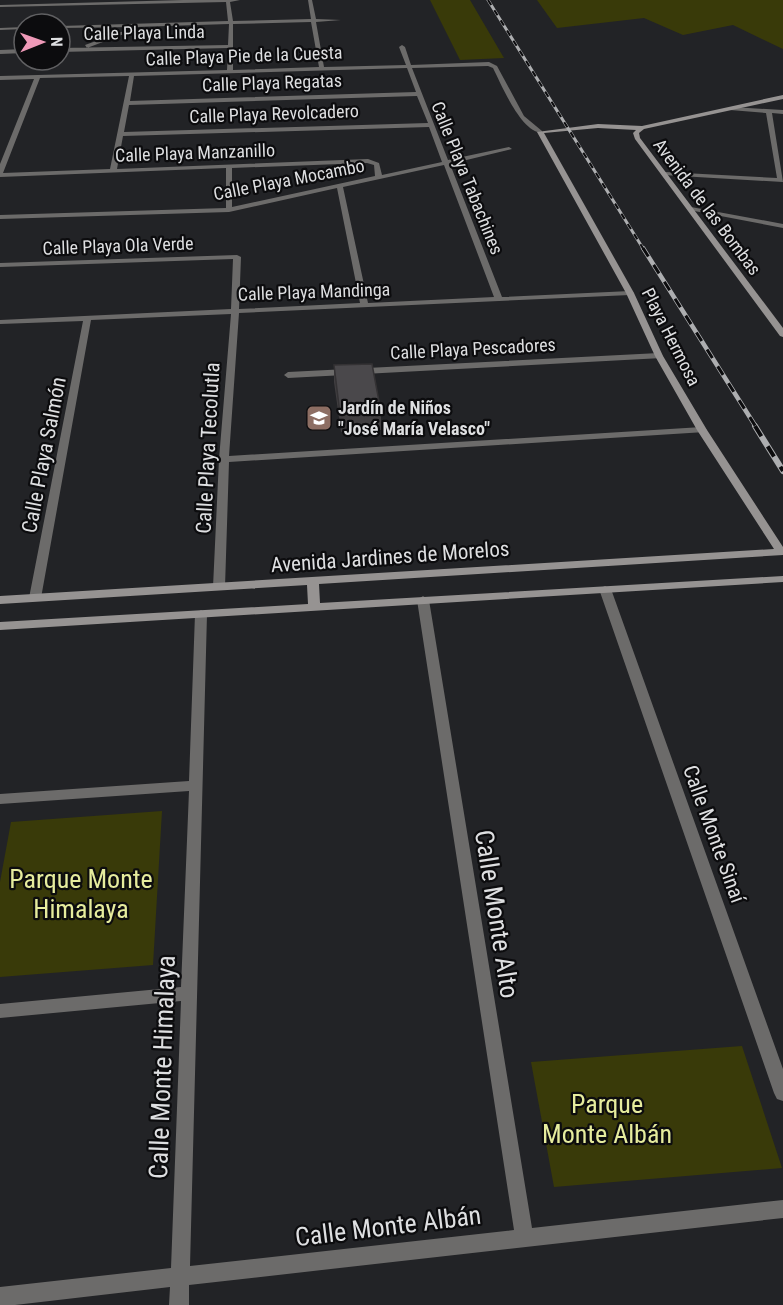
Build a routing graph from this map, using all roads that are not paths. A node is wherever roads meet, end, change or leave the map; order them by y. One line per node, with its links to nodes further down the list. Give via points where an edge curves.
1 (228, 0): 2 (street); 4 (street); 9 (street)
2 (238, 0)
3 (310, 0): 7 (street)
4 (149, 1): 5 (street)
5 (70, 2): 6 (street)
6 (0, 6)
7 (314, 20): 8 (street); 9 (street); 18 (street)
8 (339, 20)
9 (231, 22): 10 (street); 12 (street)
10 (144, 25): 11 (street); 15 (street)
11 (72, 27)
12 (230, 46): 15 (street, Calle Playa Linda); 19 (street)
13 (402, 47): 17 (street, Calle Playa Tabachines)
14 (72, 50): 15 (street, Calle Playa Linda)
15 (77, 50)
16 (489, 64): 17 (street, Calle Playa Pie de la Cuesta); 31 (street, Playa Hermosa, via 522,117)
17 (409, 66): 18 (street, Calle Playa Pie de la Cuesta); 23 (street, Calle Playa Tabachines)
18 (322, 69): 19 (street, Calle Playa Pie de la Cuesta)
19 (230, 71): 20 (street, Calle Playa Pie de la Cuesta)
20 (132, 74): 21 (street, Calle Playa Pie de la Cuesta); 25 (street)
21 (38, 76): 22 (street, Calle Playa Pie de la Cuesta); 37 (street)
22 (0, 78)
23 (418, 94): 25 (street, Calle Playa Regatas); 29 (street, Calle Playa Tabachines)
24 (783, 97): 26 (main road, Avenida de las Bombas)
25 (127, 103): 32 (street)
26 (732, 109): 27 (street); 30 (main road, Avenida de las Bombas)
27 (768, 111): 28 (street); 40 (street)
28 (783, 112)
29 (431, 125): 32 (street, Calle Playa Revolcadero); 34 (street, Calle Playa Tabachines)
30 (642, 129): 31 (main road, via 598,126); 38 (main road, Avenida de las Bombas, via 636,133 637,138)
31 (540, 132): 48 (main road, Playa Hermosa)
32 (119, 134): 36 (street)
33 (509, 150): 34 (street, Calle Playa Mocambo)
34 (447, 163): 39 (street, Calle Playa Mocambo); 49 (street, Calle Playa Tabachines)
35 (229, 166): 36 (street, Calle Playa Manzanillo); 39 (street, Calle Playa Manzanillo, via 368,161 377,164); 43 (street)
36 (113, 171): 37 (street, Calle Playa Manzanillo)
37 (0, 174)
38 (665, 174): 40 (street); 42 (main road, Avenida de las Bombas)
39 (379, 178): 41 (street, Calle Playa Mocambo)
40 (782, 180)
41 (340, 187): 43 (street, Calle Playa Mocambo); 50 (street)
42 (691, 209): 45 (street); 54 (main road, Avenida de las Bombas)
43 (229, 210): 44 (street, Calle Playa Mocambo)
44 (0, 217)
45 (783, 226)
46 (237, 257): 47 (street, Calle Playa Ola Verde); 51 (street, Calle Playa Tecolutla)
47 (0, 265)
48 (630, 293): 49 (street, Calle Playa Mandinga); 55 (main road, Playa Hermosa)
49 (499, 300): 50 (street, Calle Playa Mandinga)
50 (365, 306): 51 (street, Calle Playa Mandinga)
51 (236, 310): 52 (street, Calle Playa Mandinga); 58 (street, Calle Playa Tecolutla)
52 (87, 319): 53 (street, Calle Playa Mandinga); 64 (street, Calle Playa Salmón)
53 (0, 322)
54 (783, 333)
55 (659, 356): 56 (street, Calle Playa Pescadores); 57 (main road, Playa Hermosa)
56 (288, 375)
57 (702, 430): 58 (street); 59 (main road, Playa Hermosa)
58 (224, 459): 62 (street, Calle Playa Tecolutla)
59 (782, 552): 61 (main road, Avenida Jardines de Morelos)
60 (783, 579): 63 (main road)
61 (313, 582): 62 (main road, Avenida Jardines de Morelos); 67 (main road)
62 (219, 587): 64 (main road, Avenida Jardines de Morelos)
63 (605, 589): 66 (main road); 74 (street, Calle Monte Sinaí)
64 (35, 598): 65 (main road, Avenida Jardines de Morelos)
65 (0, 600)
66 (423, 600): 67 (main road); 76 (street, Calle Monte Alto)
67 (314, 607): 68 (main road)
68 (201, 614): 69 (main road); 70 (street, Calle Monte Himalaya)
69 (0, 626)
70 (197, 785): 71 (street); 72 (street, Calle Monte Himalaya)
71 (0, 799)
72 (187, 993): 73 (street); 77 (street, Calle Monte Himalaya)
73 (0, 1011)
74 (783, 1093)
75 (783, 1209): 76 (street, Calle Monte Albán)
76 (524, 1236): 77 (street, Calle Monte Albán)
77 (179, 1278): 78 (street, Calle Monte Albán); 79 (street, Calle Monte Himalaya)
78 (0, 1297)
79 (179, 1305)

